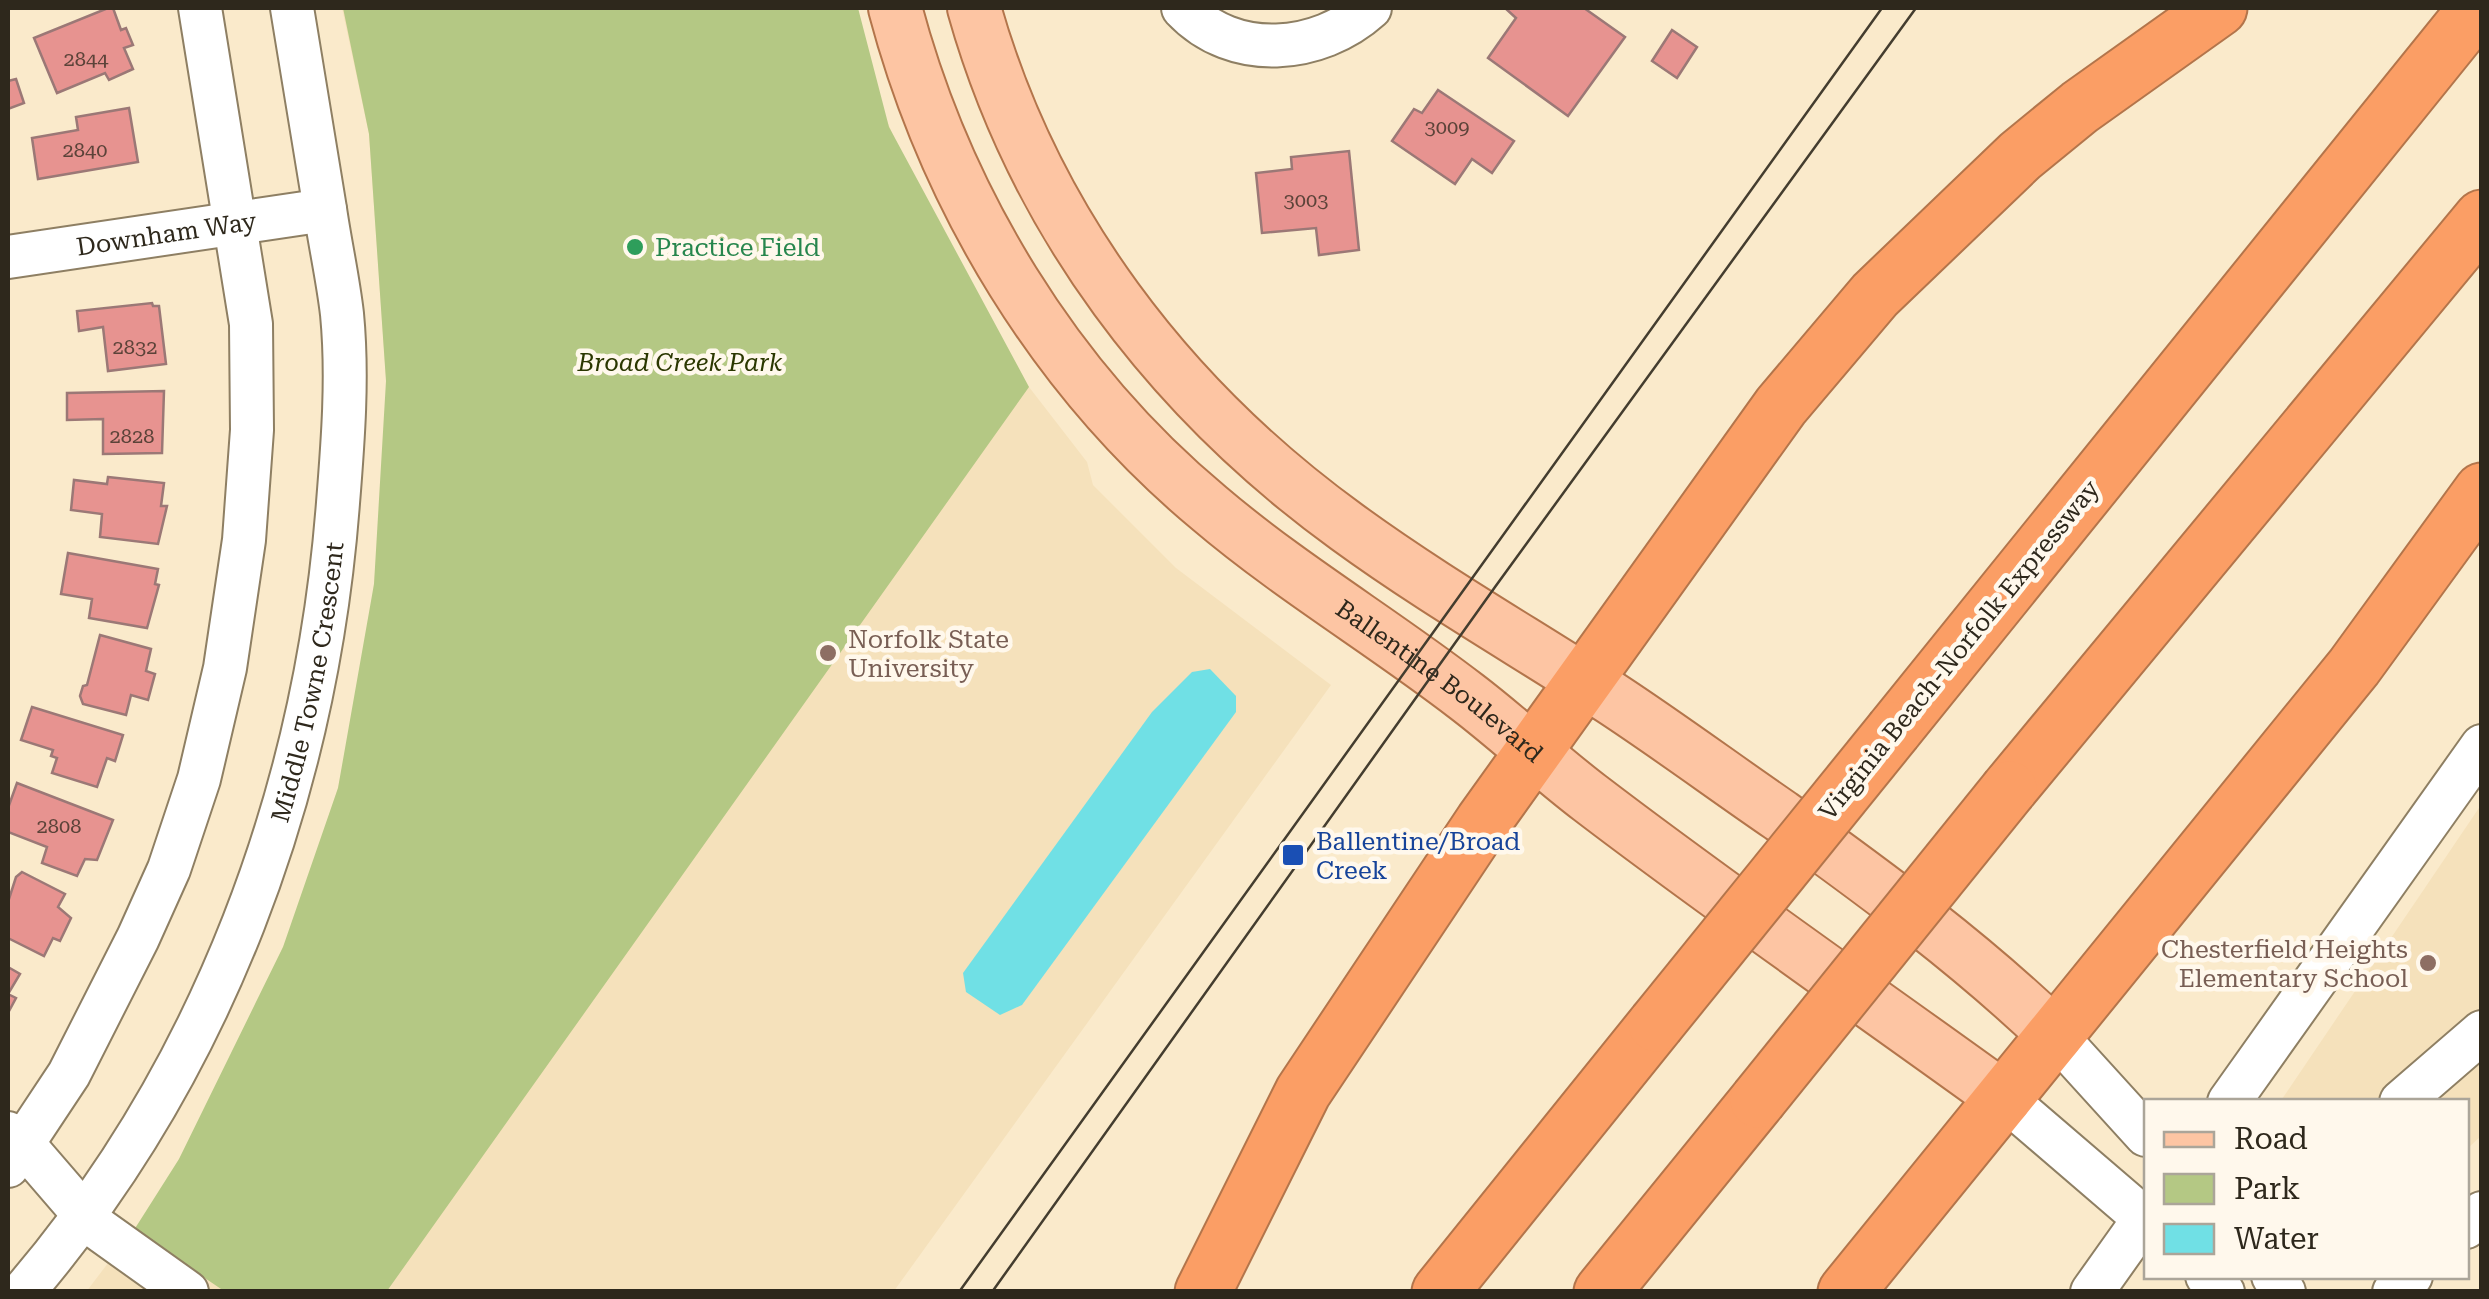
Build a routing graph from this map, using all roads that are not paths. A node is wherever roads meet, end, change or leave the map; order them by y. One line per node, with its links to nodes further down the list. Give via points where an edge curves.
1 (200, 8): 11 (street)
2 (292, 8): 9 (street, Middle Towne Crescent)
3 (896, 8): 16 (main road, Ballentine Boulevard, via 944,153 989,242 1108,411 1208,508 1435,672)
4 (974, 8): 14 (main road, via 1024,144 1072,231 1126,315 1184,385 1346,526)
5 (1184, 8): 6 (street, via 1249,44 1285,46 1320,40)
6 (1370, 8)
7 (2219, 8): 14 (highway, via 2080,106 1874,294 1781,406)
8 (2476, 8): 30 (highway, Virginia Beach-Norfolk Expressway, bridge)
9 (325, 210): 11 (street, Downham Way); 24 (street, Middle Towne Crescent, via 342,316 343,433 315,684 292,785 229,959 128,1153)
10 (2482, 218): 31 (highway, bridge)
11 (234, 222): 12 (street, Downham Way); 23 (street, via 252,324 252,430 225,668 199,779 138,938 69,1074)
12 (8, 258)
13 (2482, 491): 18 (highway, via 2354,667)
14 (1585, 681): 16 (highway); 18 (main road, via 1900,902)
15 (2482, 746): 20 (street)
16 (1532, 753): 19 (main road, Ballentine Boulevard); 29 (highway, via 1303,1092)
17 (2482, 1032): 21 (street)
18 (2056, 1036): 19 (highway); 22 (street)
19 (2005, 1099): 25 (street, Ballentine Boulevard); 32 (highway)
20 (2230, 1099)
21 (2404, 1099)
22 (2144, 1133)
23 (13, 1148): 24 (street)
24 (86, 1216): 27 (street, Middle Towne Crescent); 28 (street, via 108,1239)
25 (2144, 1216)
26 (2144, 1221): 33 (street)
27 (23, 1292)
28 (188, 1292)
29 (1203, 1292)
30 (1440, 1292)
31 (1602, 1292)
32 (1846, 1292)
33 (2092, 1292)

